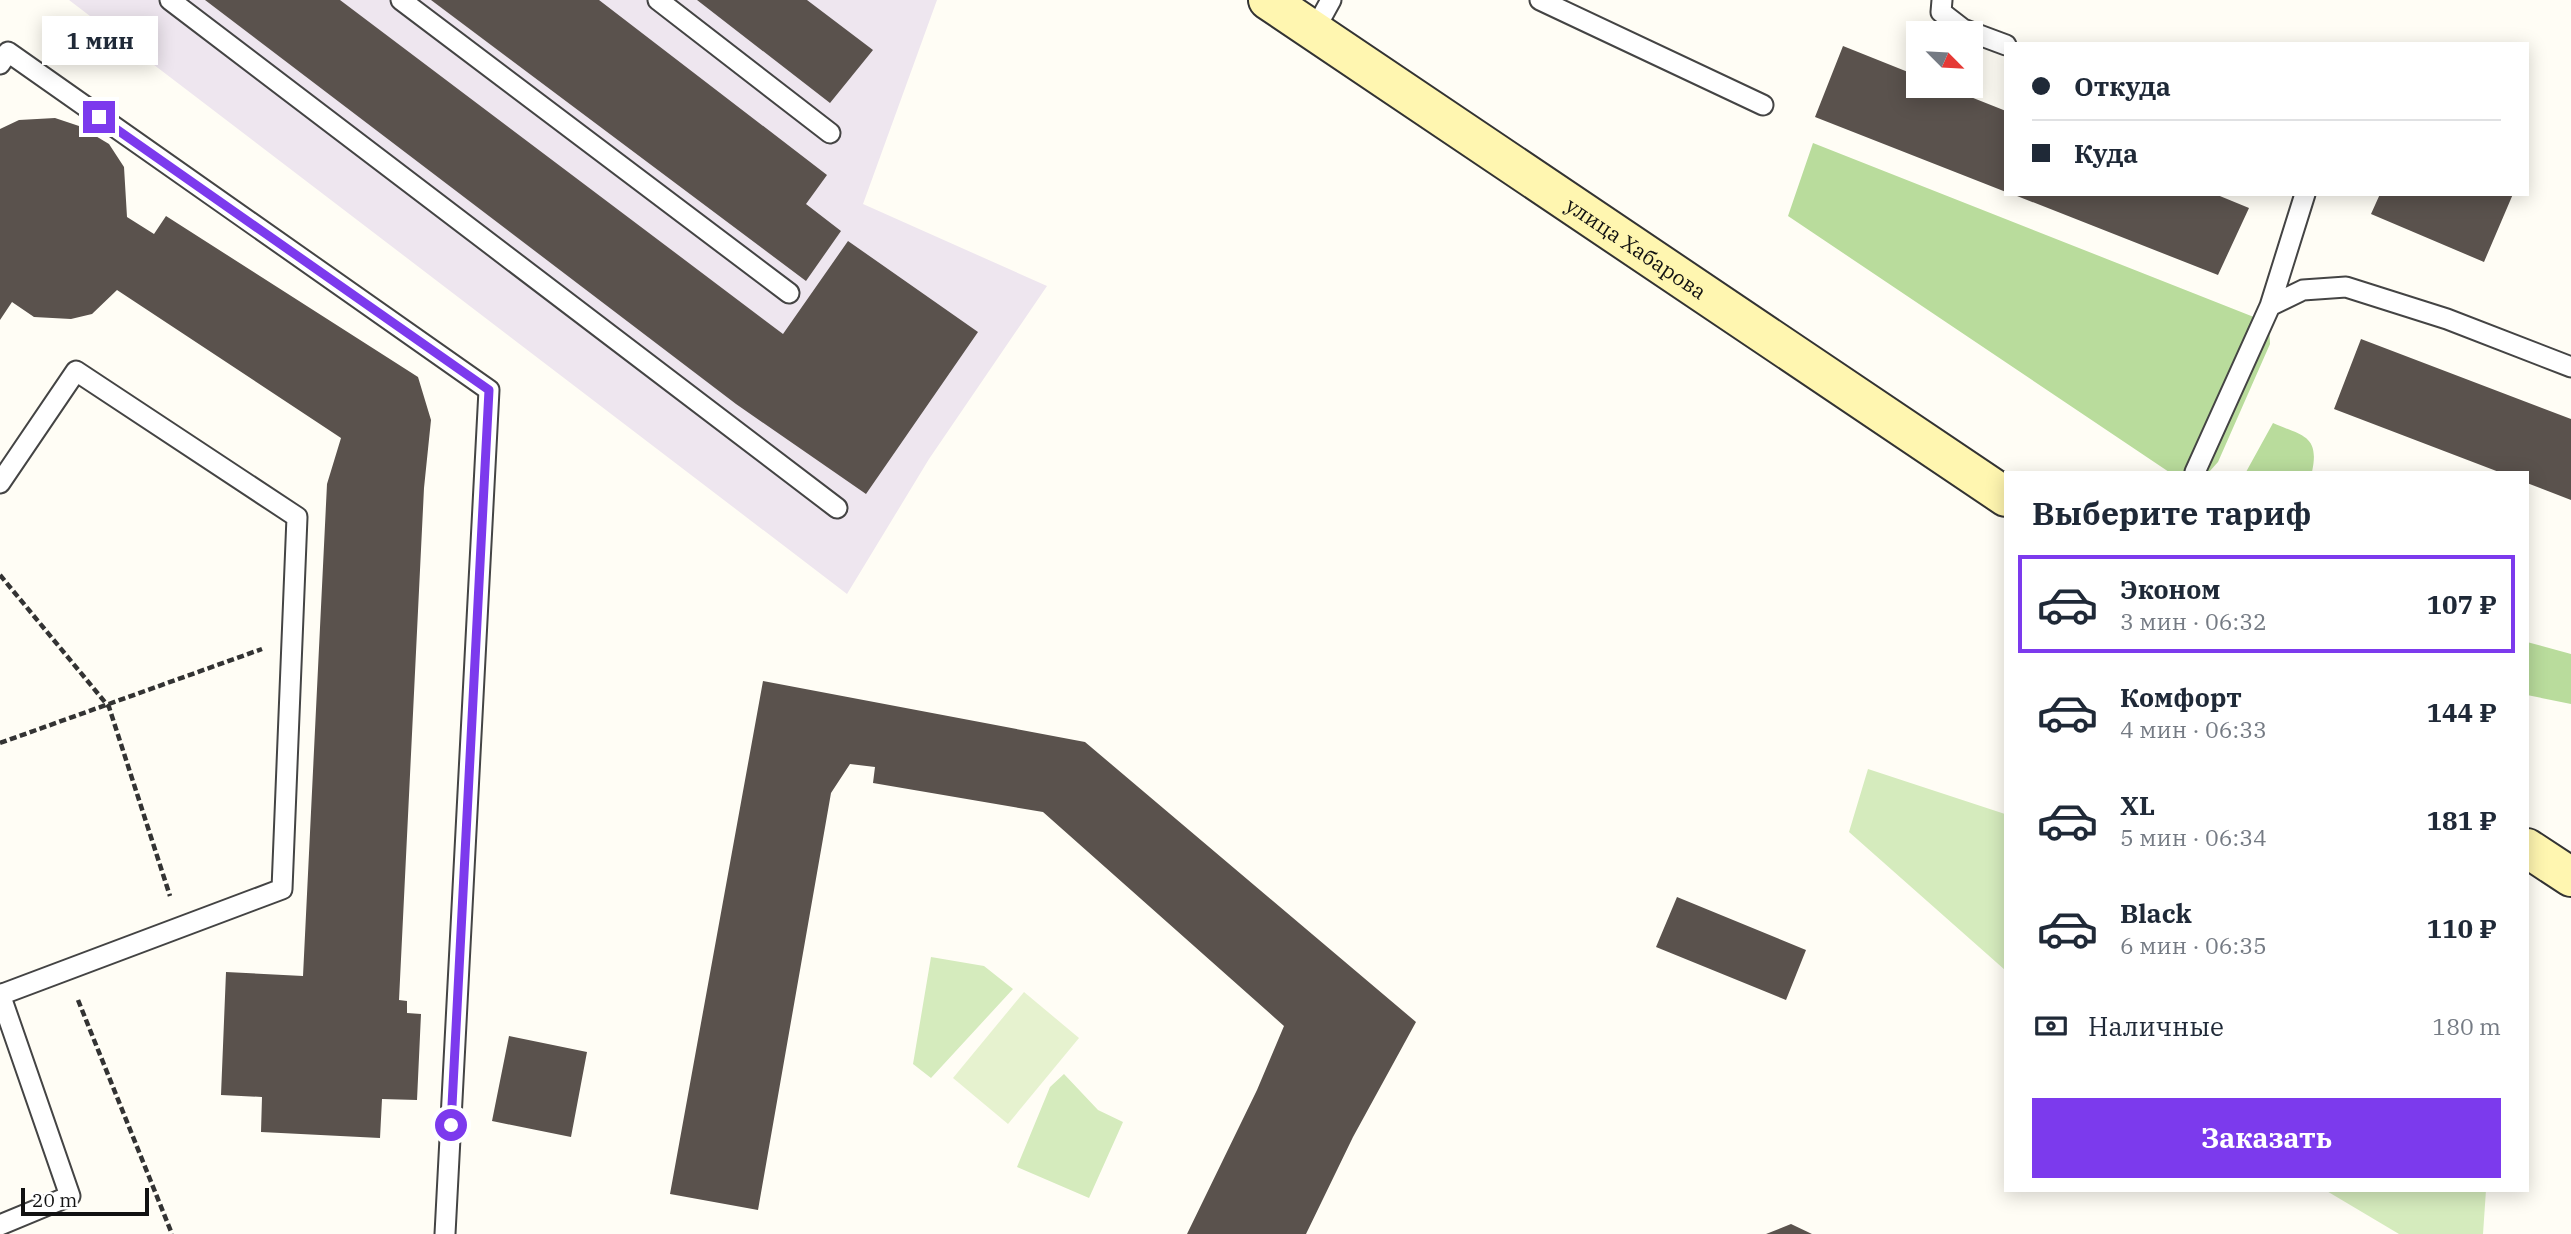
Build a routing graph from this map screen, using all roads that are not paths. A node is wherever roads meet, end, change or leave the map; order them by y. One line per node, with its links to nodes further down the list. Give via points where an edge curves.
1 (170, 0): 19 (lane)
2 (401, 0): 13 (lane)
3 (657, 0): 11 (lane)
4 (1268, 0): 7 (main road, улица Хабарова)
5 (1539, 0): 10 (lane)
6 (1942, 0): 8 (lane, via 1941,12 1963,29)
7 (1322, 16): 18 (main road, улица Хабарова)
8 (2004, 44)
9 (0, 64): 24 (lane, via 8,52 489,390)
10 (1763, 104)
11 (830, 133)
12 (2304, 196): 14 (lane)
13 (789, 293)
14 (2270, 306): 15 (lane, via 2303,290 2346,287); 16 (lane)
15 (2571, 367)
16 (2195, 471)
17 (0, 483): 22 (lane, via 76,370 297,517 282,889)
18 (2004, 496)
19 (837, 508)
20 (2529, 849): 21 (main road)
21 (2571, 877)
22 (0, 994): 23 (lane, via 70,1196)
23 (0, 1225)
24 (445, 1234)

